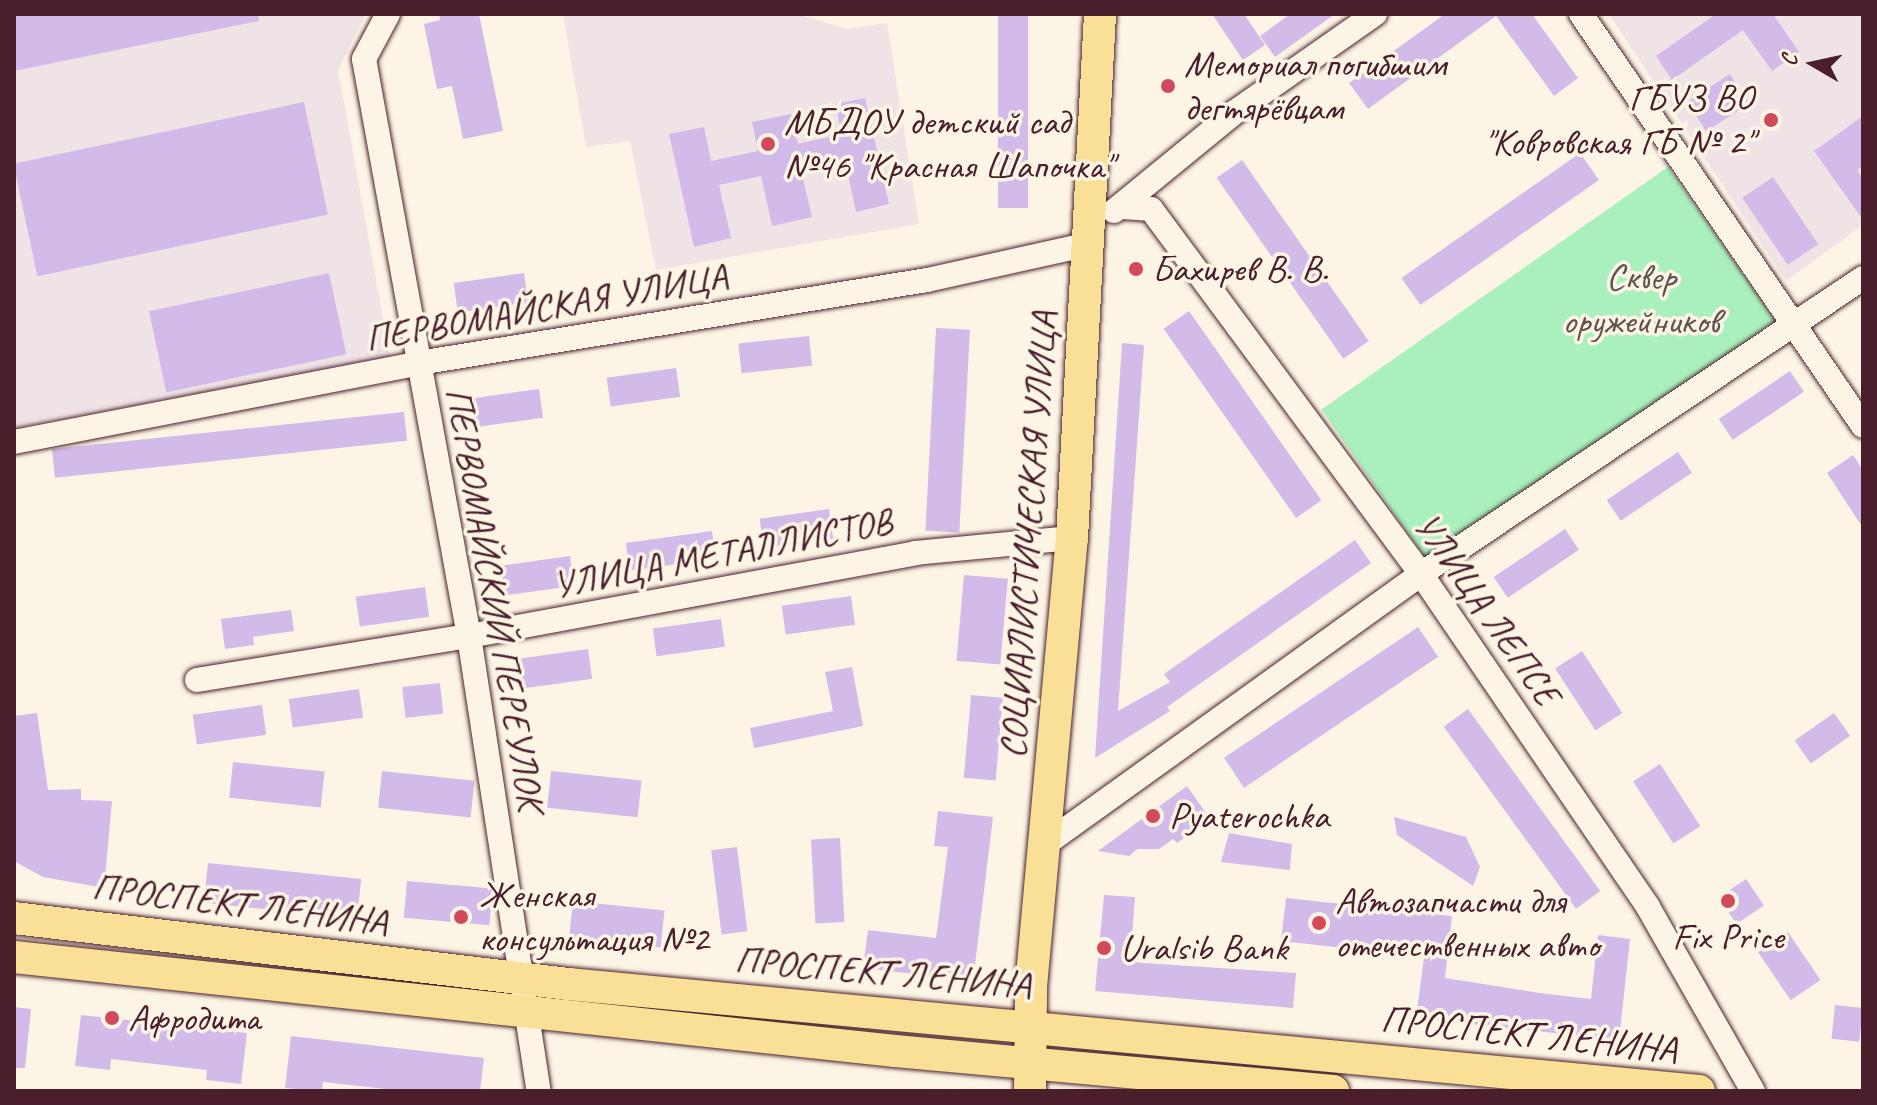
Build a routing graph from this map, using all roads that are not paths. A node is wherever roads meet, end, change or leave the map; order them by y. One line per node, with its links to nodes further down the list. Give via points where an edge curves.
1 (388, 14): 9 (street, ПЕРВОМАЙСКИЙ ПЕРЕУЛОК, via 364,59)
2 (1100, 14): 6 (main road, СОЦИАЛИСТИЧЕСКАЯ УЛИЦА)
3 (1375, 14): 5 (street, ПЕРВОМАЙСКАЯ УЛИЦА, via 1235,112)
4 (1581, 14): 8 (street)
5 (1123, 207): 6 (street, ПЕРВОМАЙСКАЯ УЛИЦА); 13 (street, УЛИЦА ЛЕПСЕ, via 1151,209)
6 (1090, 234): 9 (street, ПЕРВОМАЙСКАЯ УЛИЦА, via 927,280); 12 (main road, СОЦИАЛИСТИЧЕСКАЯ УЛИЦА)
7 (1863, 278): 8 (street)
8 (1797, 325): 10 (street); 13 (street)
9 (419, 363): 11 (street, ПЕРВОМАЙСКАЯ УЛИЦА); 14 (street, ПЕРВОМАЙСКИЙ ПЕРЕУЛОК)
10 (1863, 426)
11 (14, 442)
12 (1072, 538): 14 (street, УЛИЦА МЕТАЛЛИСТОВ, via 915,553); 16 (main road, СОЦИАЛИСТИЧЕСКАЯ УЛИЦА)
13 (1421, 574): 16 (street); 26 (street, УЛИЦА ЛЕПСЕ, via 1648,907)
14 (469, 636): 15 (street, УЛИЦА МЕТАЛЛИСТОВ); 19 (street, ПЕРВОМАЙСКИЙ ПЕРЕУЛОК)
15 (197, 680)
16 (1044, 845): 21 (main road, СОЦИАЛИСТИЧЕСКАЯ УЛИЦА)
17 (14, 918): 19 (main road, ПРОСПЕКТ ЛЕНИНА)
18 (14, 957): 20 (main road, ПРОСПЕКТ ЛЕНИНА)
19 (520, 978): 20 (street, ПЕРВОМАЙСКИЙ ПЕРЕУЛОК); 21 (main road, ПРОСПЕКТ ЛЕНИНА)
20 (525, 1013): 22 (main road, ПРОСПЕКТ ЛЕНИНА); 23 (street, ПЕРВОМАЙСКИЙ ПЕРЕУЛОК)
21 (1028, 1025): 22 (main road, СОЦИАЛИСТИЧЕСКАЯ УЛИЦА); 25 (main road, ПРОСПЕКТ ЛЕНИНА)
22 (1029, 1076): 24 (main road, ПРОСПЕКТ ЛЕНИНА)
23 (539, 1091)
24 (1333, 1091)
25 (1699, 1091)
26 (1753, 1091)

